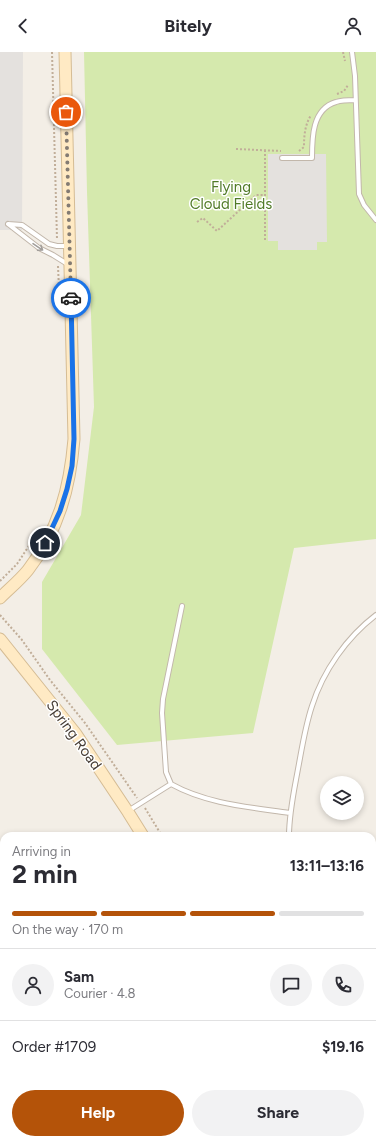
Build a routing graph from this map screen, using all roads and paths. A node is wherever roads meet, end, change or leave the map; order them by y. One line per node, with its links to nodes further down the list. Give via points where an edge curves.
1 (52, 52): 19 (path)
2 (64, 52): 20 (main road)
3 (343, 52): 5 (path)
4 (352, 52): 8 (lane)
5 (346, 67)
6 (348, 81): 7 (path, via 348,87 344,91)
7 (333, 95)
8 (355, 100): 14 (lane, via 337,102 320,114 313,133 312,158); 16 (lane, via 358,194)
9 (311, 114): 13 (path, via 304,134 304,147)
10 (236, 149): 11 (path)
11 (265, 150): 12 (path); 15 (path)
12 (285, 151)
13 (298, 151)
14 (282, 158)
15 (265, 195): 17 (path, via 256,195 217,231 203,218); 18 (path)
16 (376, 220)
17 (198, 222)
18 (265, 240)
19 (57, 246): 20 (lane); 21 (lane, one-way to 21, via 43,241 22,225 8,224 39,248)
20 (70, 246): 22 (main road)
21 (58, 258): 22 (lane); 23 (path)
22 (70, 266): 26 (main road, via 74,439 72,466 67,489 51,532 28,571)
23 (60, 313)
24 (42, 526): 25 (path, via 16,564)
25 (0, 581)
26 (0, 598)
27 (182, 606): 31 (lane, via 162,706 166,772)
28 (376, 614): 34 (lane, via 340,652 318,690 306,724)
29 (0, 615): 32 (path, via 85,723)
30 (0, 639): 33 (main road, Spring Road, via 76,734)
31 (171, 784): 32 (lane); 34 (lane, via 219,802)
32 (141, 804): 33 (lane); 36 (path)
33 (128, 812): 35 (main road, Spring Road)
34 (290, 812): 37 (lane)
35 (140, 832)
36 (159, 832)
37 (289, 832)

